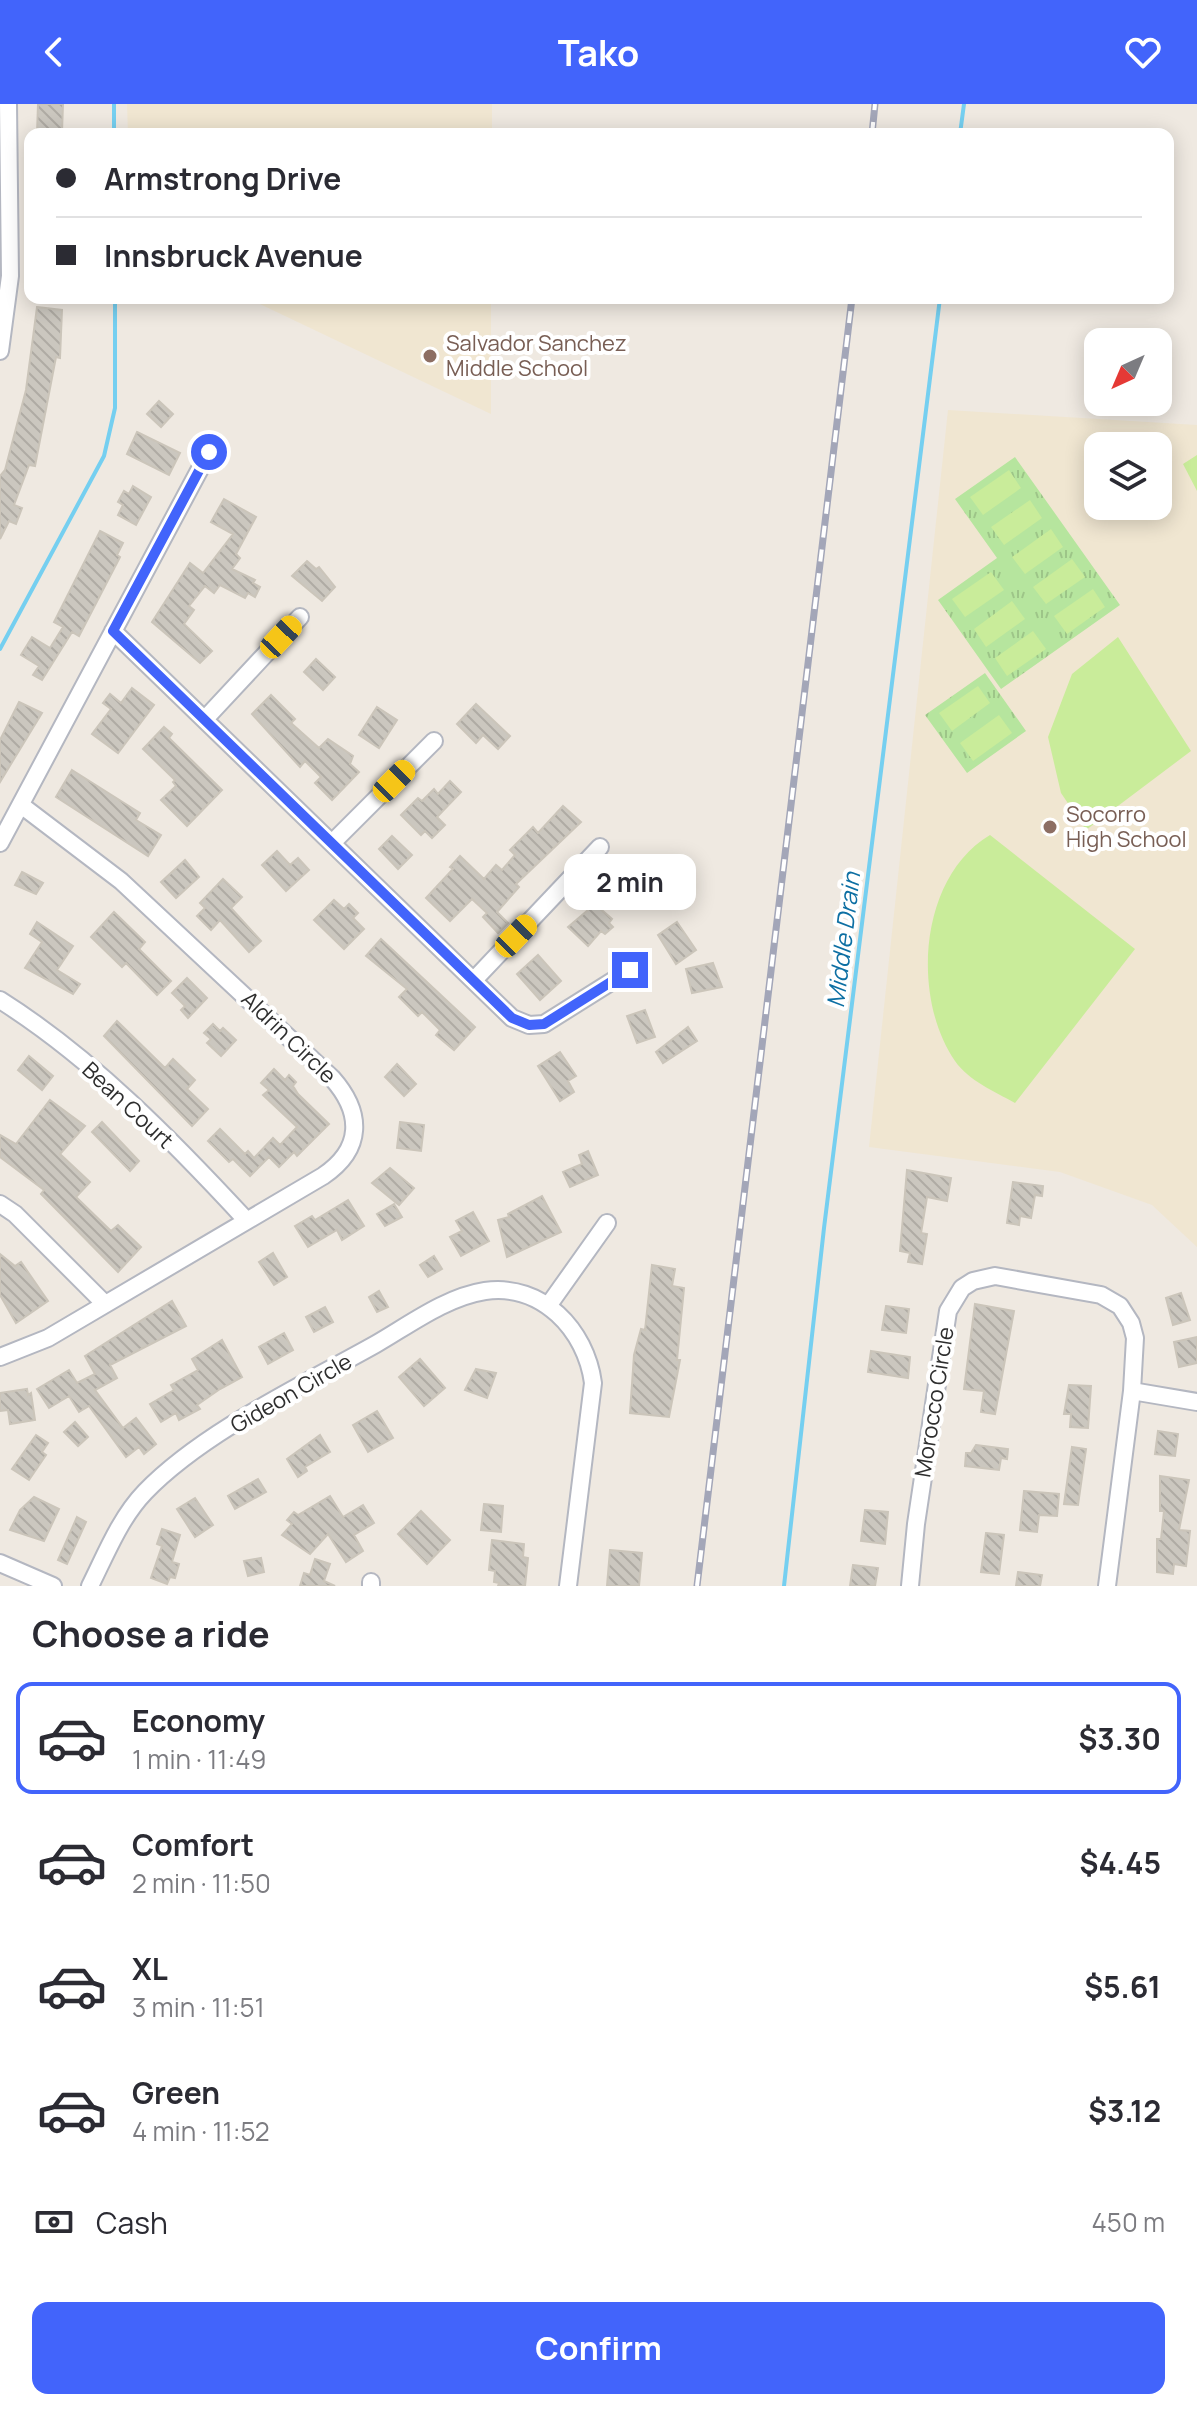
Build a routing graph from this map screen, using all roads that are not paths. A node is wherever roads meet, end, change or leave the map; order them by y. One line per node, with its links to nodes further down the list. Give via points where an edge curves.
1 (8, 104): 2 (street, via 10,276)
2 (0, 351)
3 (209, 452): 5 (street)
4 (300, 617): 6 (street)
5 (113, 631): 6 (street); 8 (street)
6 (205, 719): 9 (street)
7 (434, 741): 9 (street)
8 (21, 805): 10 (street); 16 (street, Aldrin Circle, via 121,881 255,1003 347,1097 357,1131 344,1159)
9 (333, 842): 13 (street)
10 (0, 843)
11 (600, 847): 13 (street)
12 (630, 970): 13 (street, via 553,1020 536,1025 512,1018)
13 (474, 980)
14 (0, 1000): 16 (street, Bean Court, via 41,1026 106,1082)
15 (0, 1204): 18 (street)
16 (247, 1221): 18 (street, Aldrin Circle)
17 (607, 1223): 19 (street)
18 (104, 1303): 20 (street, Aldrin Circle, via 48,1338)
19 (548, 1306): 25 (street, Gideon Circle, via 515,1293 466,1295 207,1443 143,1494); 26 (street, Gideon Circle, via 579,1336 593,1383)
20 (0, 1357)
21 (1132, 1391): 22 (street); 27 (street, Morocco Circle, via 1135,1338 1131,1323 1114,1302 1101,1295 995,1276 962,1288 944,1329); 28 (street, Morocco Circle)
22 (1197, 1402)
23 (0, 1563): 24 (street)
24 (53, 1586)
25 (90, 1586)
26 (568, 1586)
27 (910, 1586)
28 (1107, 1586)

